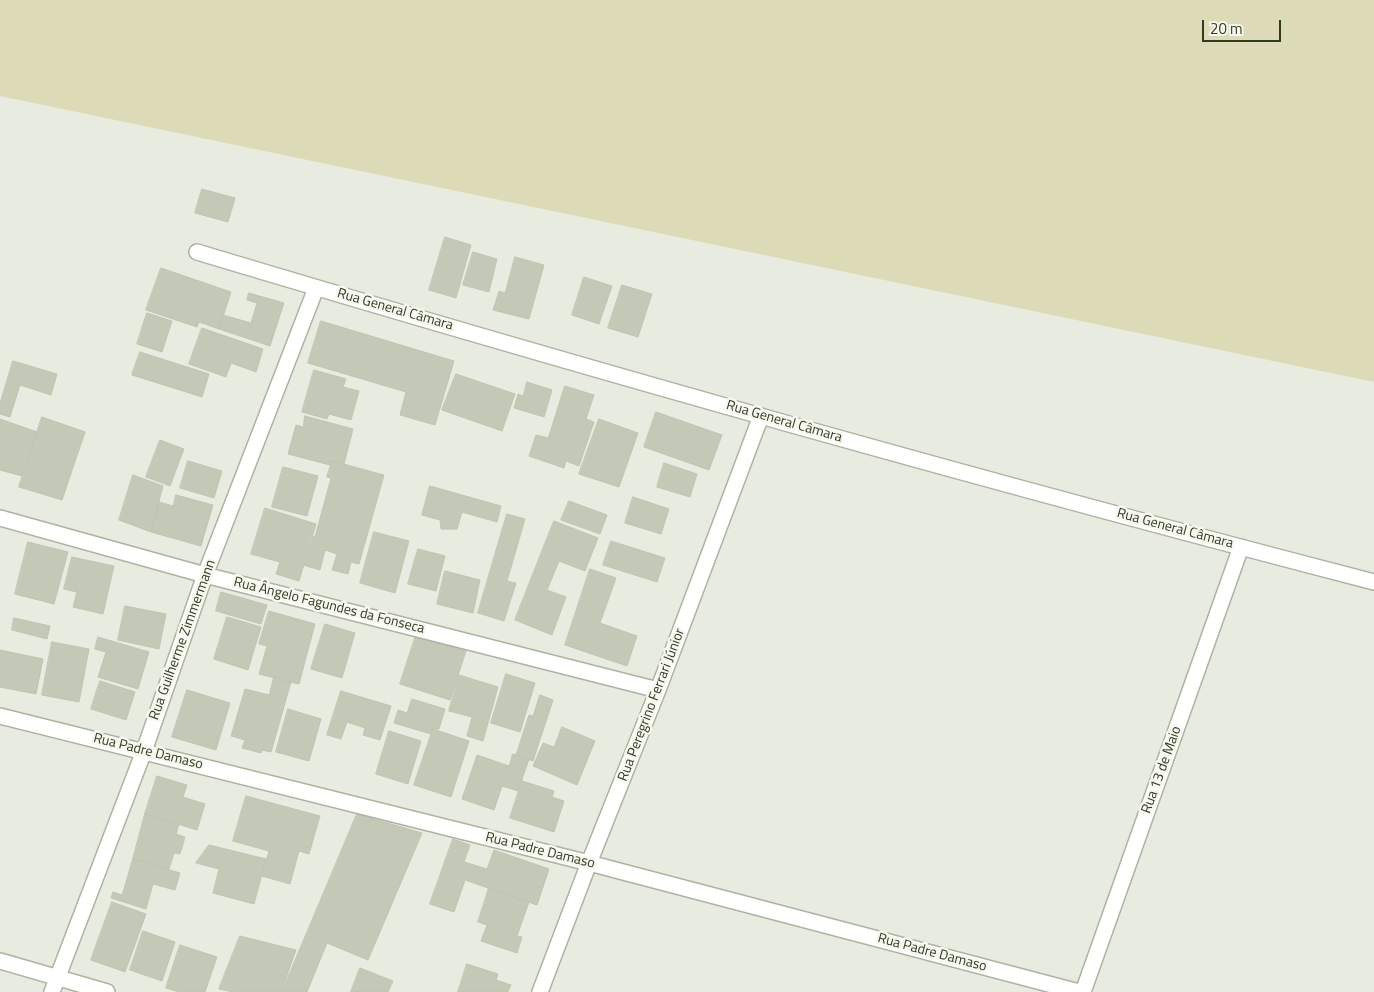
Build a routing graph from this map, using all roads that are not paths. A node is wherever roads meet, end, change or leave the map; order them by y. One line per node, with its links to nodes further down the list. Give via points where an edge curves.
1 (197, 252): 2 (street, Rua General Câmara)
2 (316, 288): 3 (street, Rua General Câmara); 6 (street, Rua Guilherme Zimmermann)
3 (761, 416): 5 (street, Rua General Câmara); 8 (street, Rua Peregrino Ferrari Júnior)
4 (0, 518): 6 (street, Rua Ângelo Fagundes da Fonseca)
5 (1241, 547): 7 (street, Rua General Câmara); 17 (street, Rua 13 de Maio)
6 (205, 575): 8 (street, Rua Ângelo Fagundes da Fonseca); 10 (street, Rua Guilherme Zimmermann)
7 (1374, 582)
8 (658, 690): 11 (street, Rua Peregrino Ferrari Júnior)
9 (0, 716): 10 (street, Rua Padre Damaso)
10 (144, 751): 11 (street, Rua Padre Damaso); 13 (street, Rua Guilherme Zimmermann)
11 (589, 863): 16 (street, Rua Peregrino Ferrari Júnior); 17 (street, Rua Padre Damaso)
12 (0, 962): 13 (street)
13 (57, 977): 14 (street, Rua Guilherme Zimmermann); 15 (street)
14 (52, 992)
15 (107, 992)
16 (540, 992)
17 (1081, 992)

